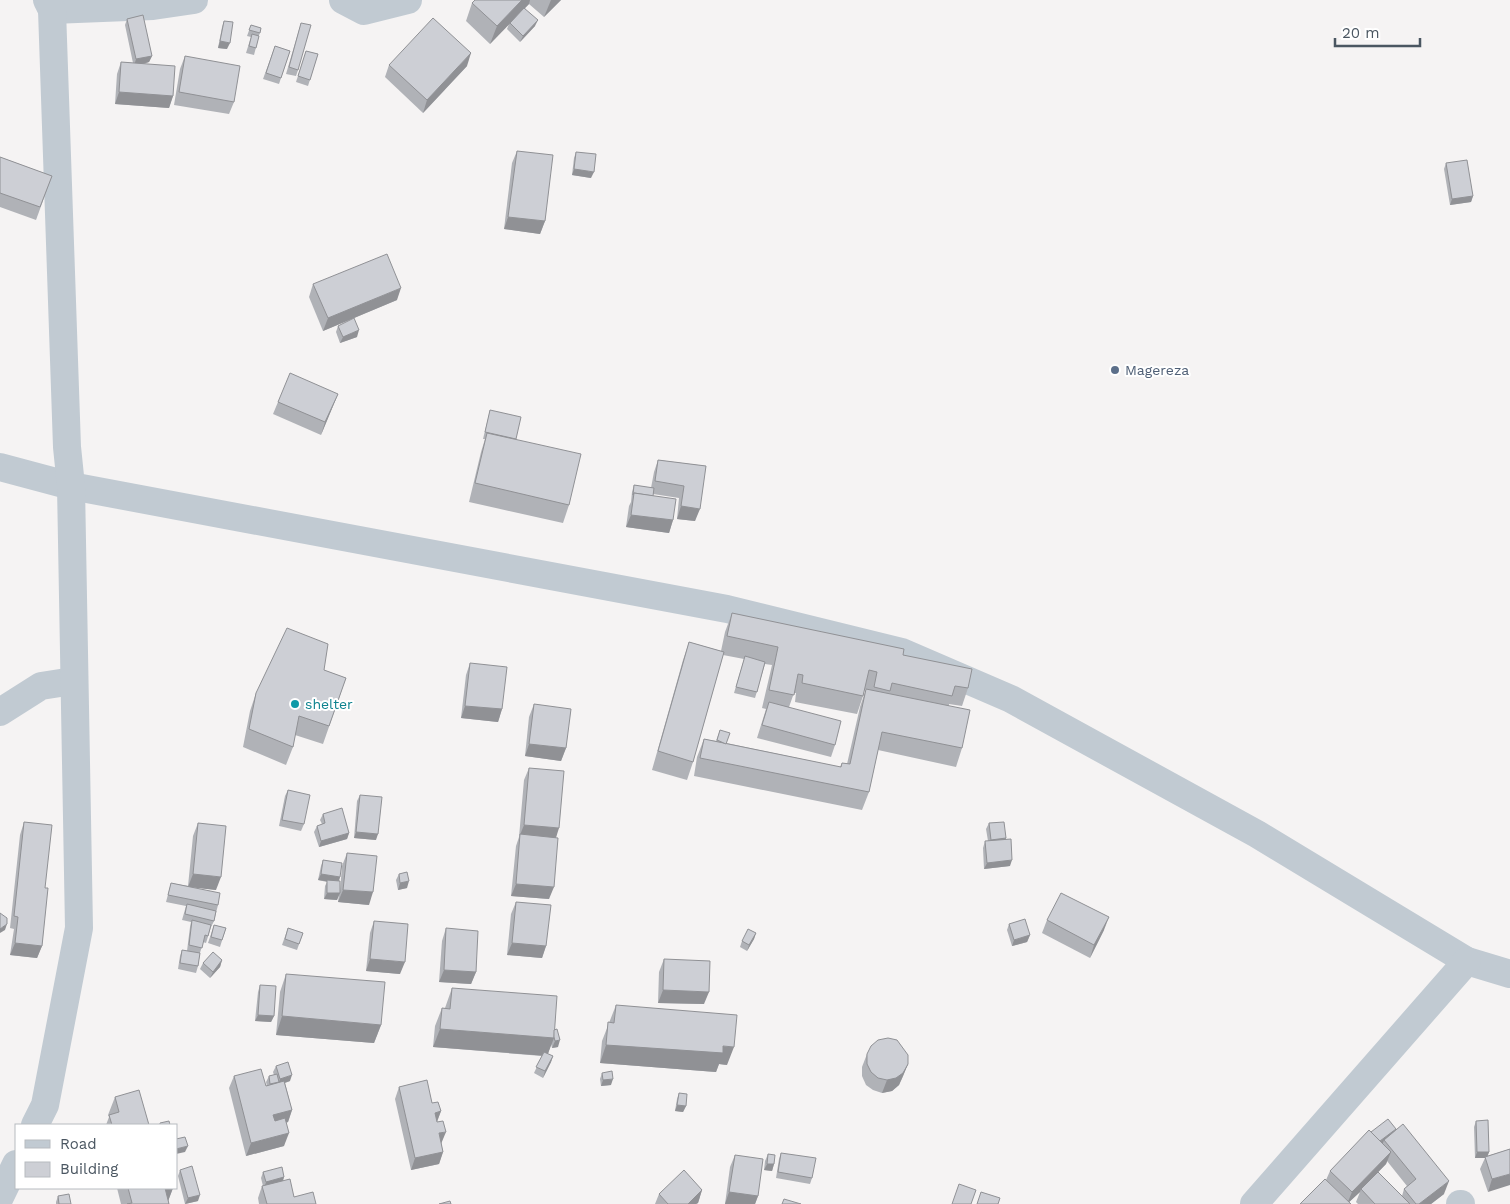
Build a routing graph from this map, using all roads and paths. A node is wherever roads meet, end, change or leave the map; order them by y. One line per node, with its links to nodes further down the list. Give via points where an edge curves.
1 (194, 0): 4 (street, via 153,6)
2 (343, 0): 3 (street, via 364,11)
3 (408, 0)
4 (50, 5): 6 (street, via 66,447)
5 (0, 467): 6 (street)
6 (71, 486): 7 (street); 9 (street, via 727,609 902,652 1011,699 1258,834)
7 (73, 681): 8 (street, via 41,686); 11 (street, via 79,928 45,1105)
8 (0, 712)
9 (1467, 961): 10 (street); 14 (street)
10 (1510, 974)
11 (36, 1124)
12 (15, 1166): 13 (street)
13 (0, 1197)
14 (1254, 1204)

